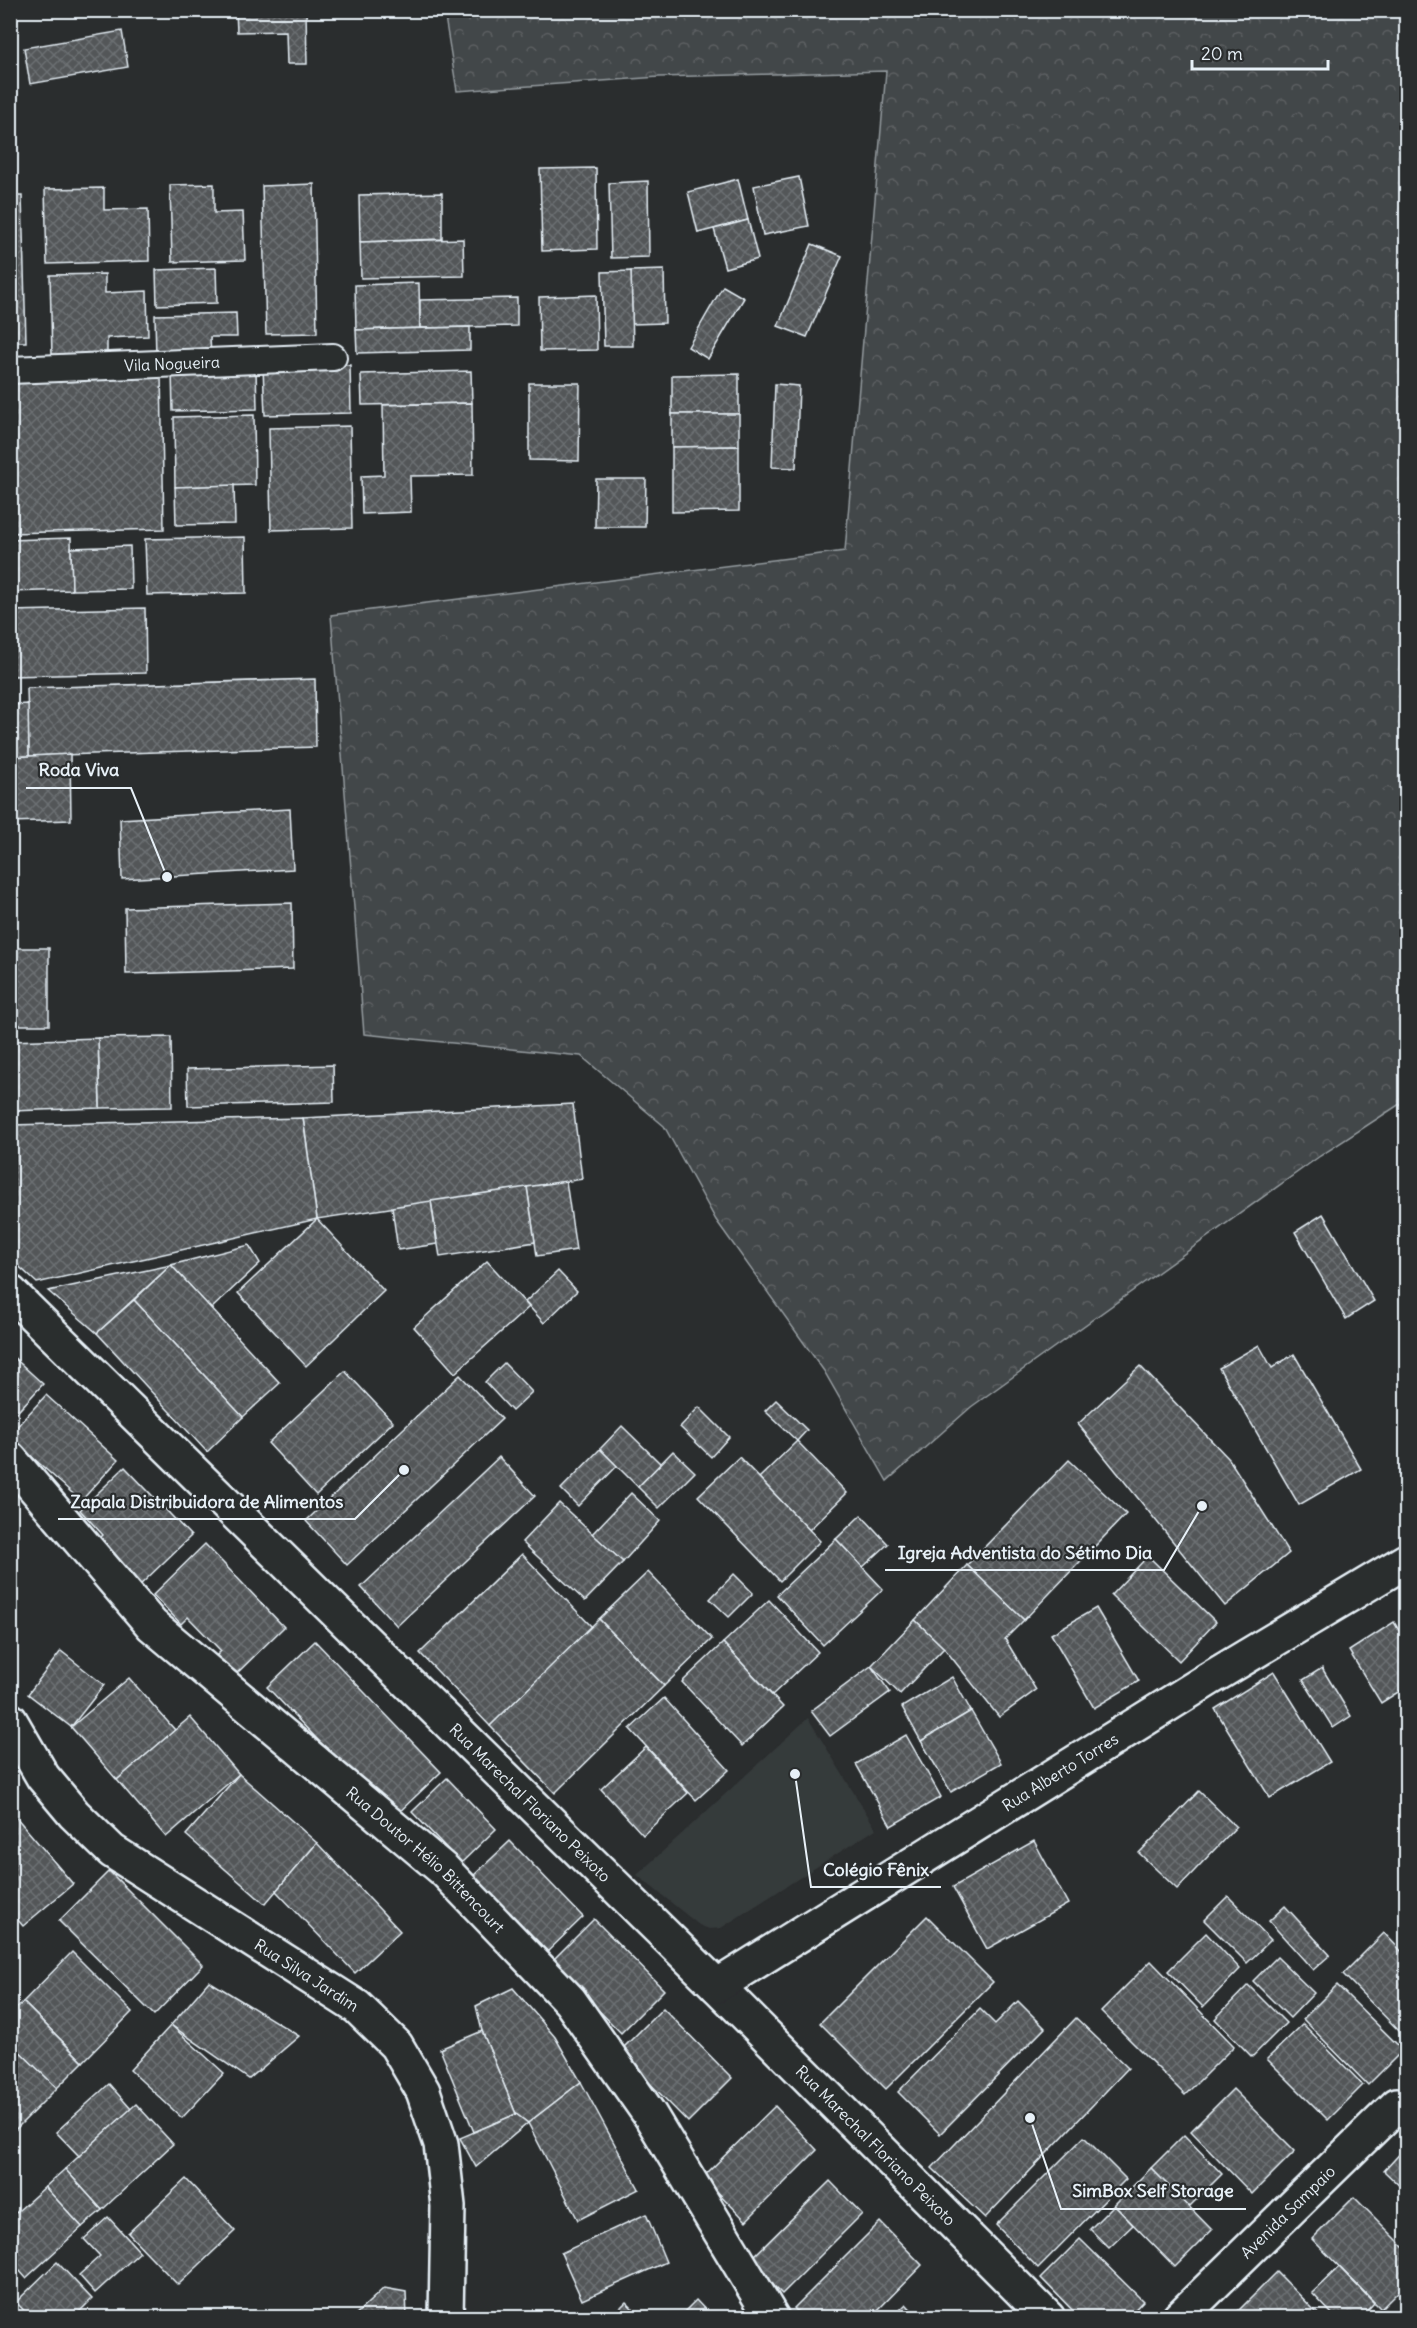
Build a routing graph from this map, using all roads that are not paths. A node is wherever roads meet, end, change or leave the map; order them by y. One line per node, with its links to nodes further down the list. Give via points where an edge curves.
1 (333, 357): 2 (lane, Vila Nogueira)
2 (10, 370)
3 (10, 1292): 7 (street, Rua Marechal Floriano Peixoto)
4 (10, 1459): 10 (street, Rua Doutor Hélio Bittencourt, via 152,1625 444,1870 570,2001 650,2115)
5 (1407, 1561): 7 (street, Rua Alberto Torres, via 1209,1679)
6 (10, 1720): 9 (street, Rua Silva Jardim, via 42,1777 112,1851 357,2007 396,2044 423,2091 441,2144 448,2206)
7 (717, 1986): 11 (street, Rua Marechal Floriano Peixoto)
8 (1396, 2105): 12 (street, Avenida Sampaio)
9 (446, 2318)
10 (772, 2318)
11 (1048, 2318)
12 (1179, 2318)

